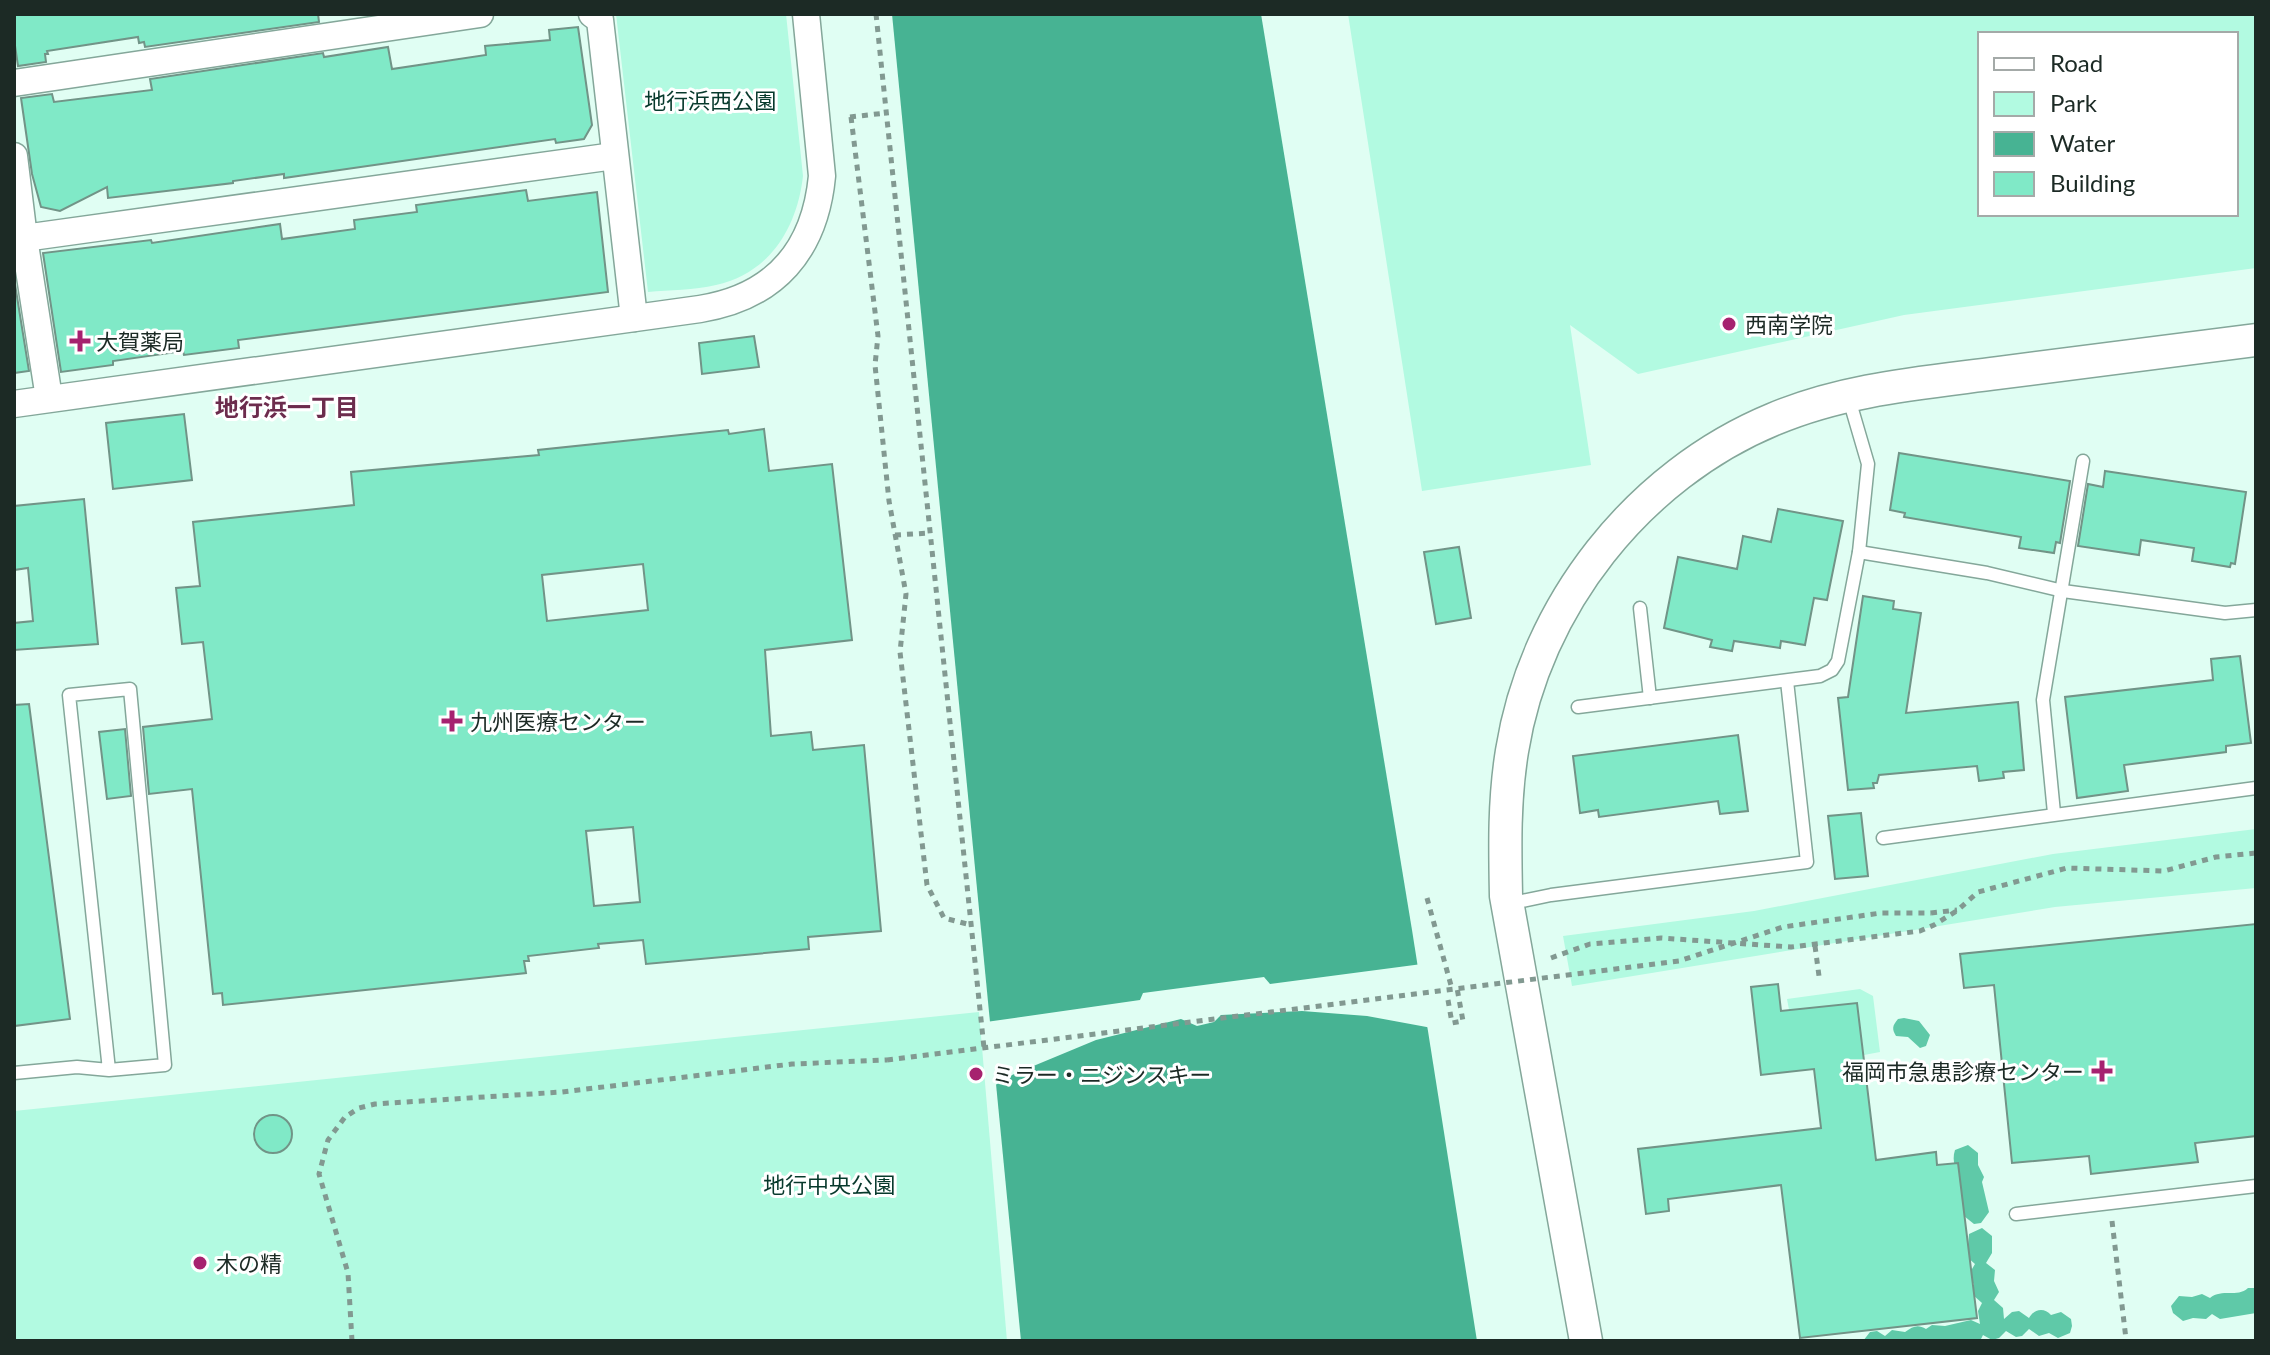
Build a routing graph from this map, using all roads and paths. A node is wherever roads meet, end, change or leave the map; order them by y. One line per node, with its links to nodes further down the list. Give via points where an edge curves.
1 (480, 14): 5 (street)
2 (592, 14): 10 (street, via 600,20)
3 (806, 14): 12 (street, via 822,176 817,211 802,245 787,266 751,294 722,305)
4 (876, 14): 6 (path)
5 (14, 83)
6 (886, 113): 7 (path); 18 (path)
7 (851, 117): 8 (path); 19 (path)
8 (837, 119)
9 (14, 156): 11 (street)
10 (614, 156): 11 (street); 12 (street)
11 (19, 238): 15 (street)
12 (634, 318): 15 (street)
13 (2256, 340): 14 (street)
14 (1848, 396): 20 (lane, via 1868,464); 32 (street, via 1776,418 1707,455 1637,511 1575,586 1537,661 1512,749 1505,837)
15 (49, 398): 16 (street)
16 (14, 404)
17 (2083, 461): 21 (lane)
18 (930, 533): 19 (path); 34 (path)
19 (895, 535): 34 (path, via 906,594 900,652 927,885 944,918)
20 (1859, 552): 21 (lane); 24 (lane, via 1838,661 1820,676)
21 (2063, 591): 23 (lane, via 2225,613); 28 (lane, via 2043,700)
22 (1640, 608): 25 (lane)
23 (2256, 610)
24 (1787, 681): 25 (lane); 32 (lane, via 1807,862)
25 (1650, 698): 26 (lane)
26 (1578, 707)
27 (2256, 788): 28 (lane)
28 (2054, 813): 29 (lane)
29 (1883, 838)
30 (2256, 853): 33 (path, via 2164,871 2067,868 1978,892)
31 (1427, 898): 38 (path)
32 (1508, 904): 48 (street)
33 (1958, 910): 35 (path, via 1920,931); 38 (path, bridge, via 1826,919 1783,927 1679,961)
34 (971, 925): 40 (path)
35 (1815, 946): 36 (path, via 1661,938 1590,944); 37 (path)
36 (1551, 958)
37 (1819, 976)
38 (1455, 989): 39 (path, via 1463,1021 1452,1023); 40 (path, bridge)
39 (1448, 1000)
40 (984, 1048): 47 (path, bridge, via 359,1108 328,1140 319,1174 348,1273)
41 (109, 1070): 41 (lane, via 165,1065 130,689 69,695); 42 (lane, via 77,1067)
42 (14, 1073)
43 (2256, 1186): 44 (lane)
44 (2110, 1202): 45 (lane); 46 (path)
45 (2016, 1214)
46 (2126, 1339)
47 (352, 1341)
48 (1586, 1341)

